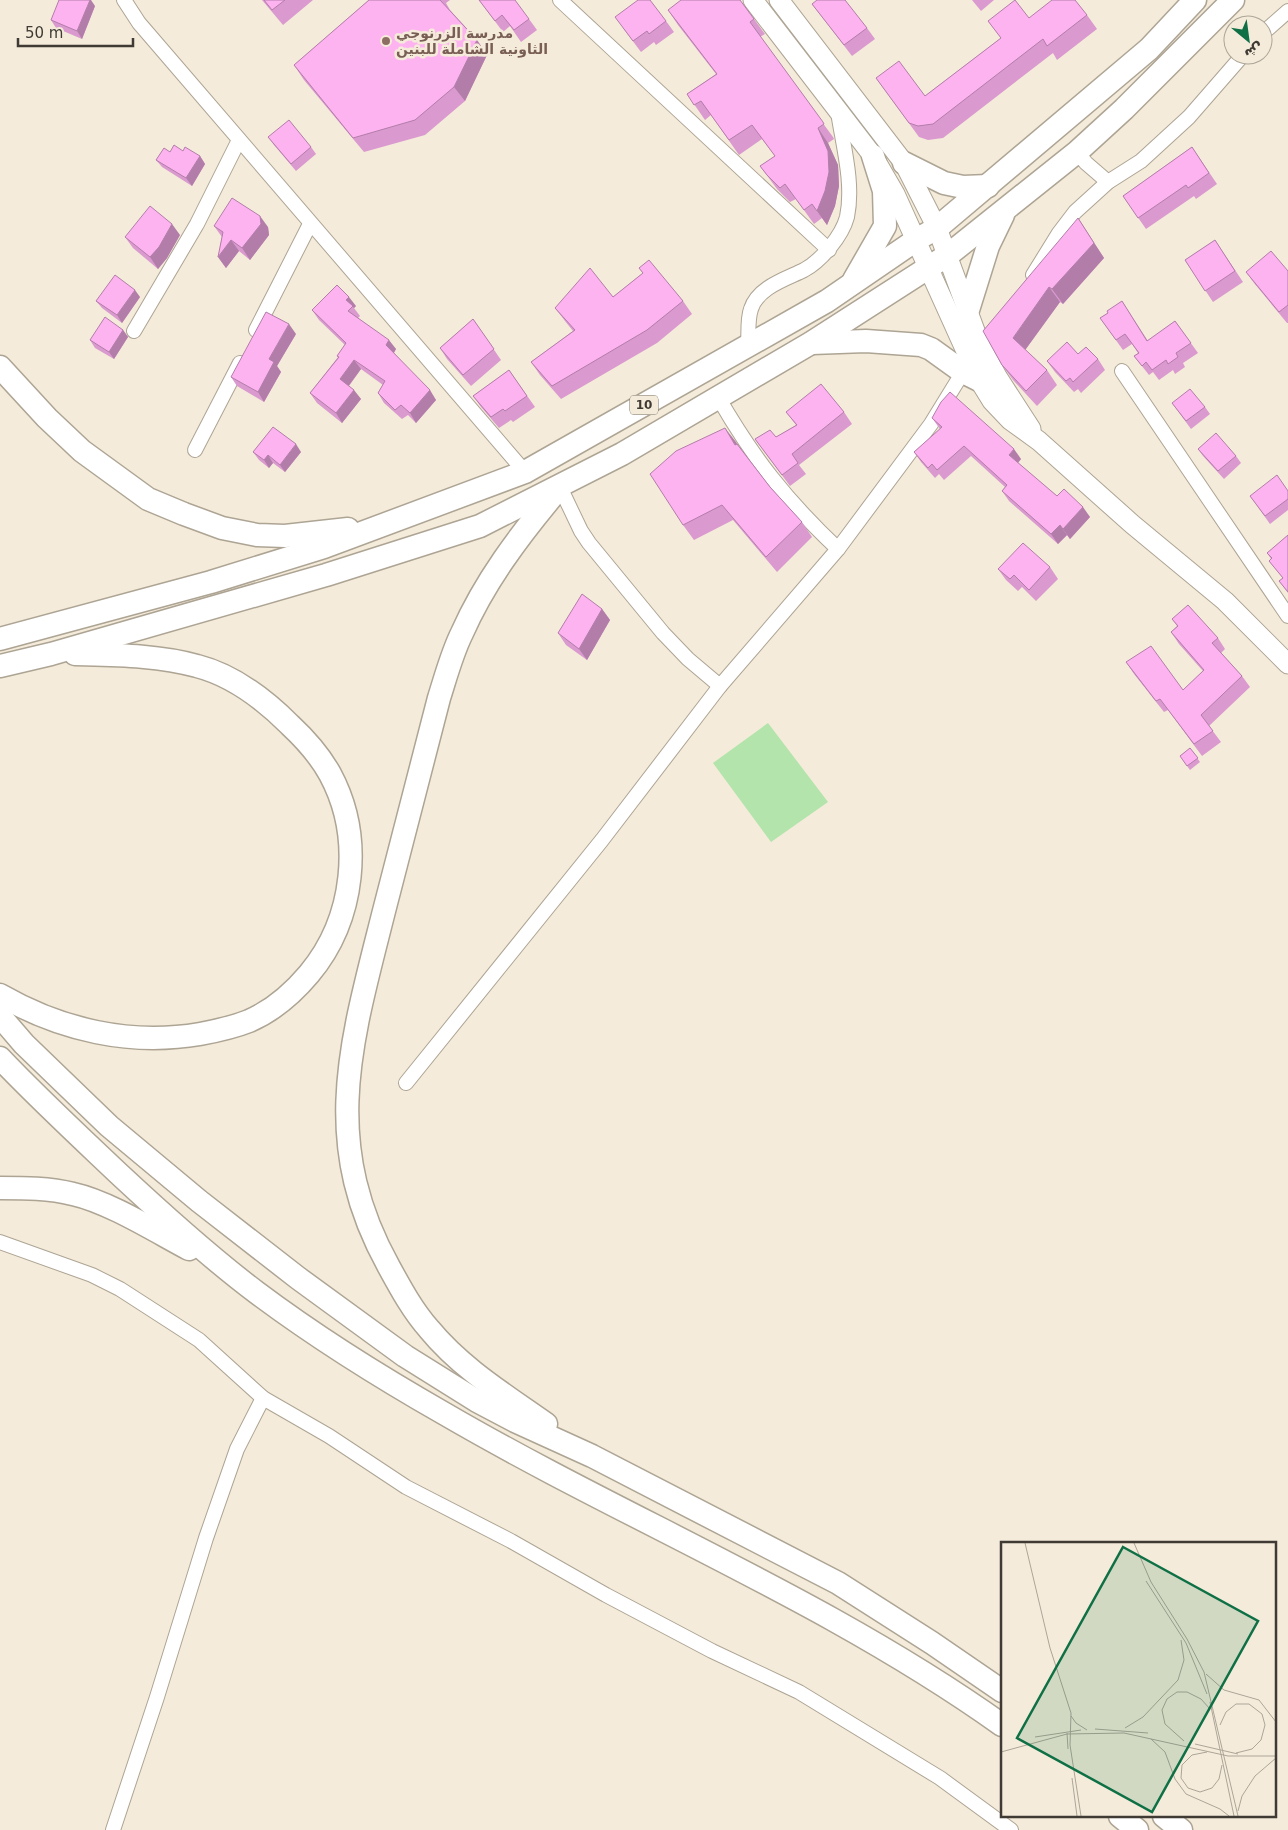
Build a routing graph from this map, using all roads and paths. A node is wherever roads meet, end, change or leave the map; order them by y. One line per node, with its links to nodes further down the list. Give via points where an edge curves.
1 (124, 0): 11 (street, via 139,24)
2 (560, 0): 21 (street)
3 (753, 0): 10 (main road)
4 (779, 0): 14 (main road)
5 (1195, 0): 16 (highway, 10, via 1149,49)
6 (1233, 0): 12 (highway, 10)
7 (1288, 11): 8 (street)
8 (1273, 24)
9 (1234, 65): 15 (street, via 1189,117 1141,161)
10 (838, 108): 13 (main road); 21 (street, via 849,204 846,220)
11 (239, 140): 18 (street); 27 (street, via 197,224)
12 (1077, 152): 15 (street); 17 (highway, 10)
13 (872, 156): 20 (main road, via 895,194); 24 (highway, via 884,191 885,226)
14 (904, 163): 16 (highway, via 944,183 963,187); 19 (main road)
15 (1108, 182): 25 (street, via 1075,212)
16 (988, 186): 19 (highway, 10)
17 (1007, 209): 22 (highway, 10); 26 (highway, via 988,246)
18 (310, 224): 37 (street); 38 (street)
19 (937, 228): 20 (highway, 10); 22 (main road)
20 (916, 240): 23 (main road); 24 (highway, 10)
21 (829, 250): 31 (street, via 806,269 771,285 758,297 751,309)
22 (948, 255): 23 (highway, 10); 26 (main road)
23 (929, 269): 29 (highway, 10); 34 (main road)
24 (851, 285): 31 (highway, 10)
25 (1025, 288)
26 (968, 310): 30 (main road)
27 (134, 331)
28 (993, 332): 30 (street)
29 (811, 343): 34 (highway, via 866,340 911,343 931,349); 35 (highway, 10)
30 (981, 346): 36 (main road)
31 (748, 347): 38 (highway, 10)
32 (0, 367): 40 (highway, via 82,452 148,499 184,514 222,528 256,535 310,534)
33 (1122, 371): 42 (street)
34 (971, 376): 36 (main road, via 1010,420); 41 (street)
35 (718, 397): 39 (highway, 10); 41 (street, via 743,439 783,494)
36 (1039, 441): 45 (main road, via 1225,601)
37 (196, 450)
38 (524, 472): 40 (highway, 10)
39 (560, 487): 44 (highway, 10, via 480,526 326,575); 47 (street, via 589,544 663,633); 56 (highway, via 514,544 477,603 448,667 358,1014 346,1105 350,1155 367,1223 411,1306 440,1342 468,1368)
40 (391, 523): 43 (highway, 10, via 324,548 220,579)
41 (838, 549): 47 (street)
42 (1288, 616)
43 (0, 639)
44 (51, 654): 46 (highway, 10); 48 (highway, via 166,659 198,666 263,701 305,740 329,773 338,792 349,832 347,894 340,920 325,951 300,984 268,1010 231,1027 171,1037 101,1034 34,1013)
45 (1288, 664)
46 (0, 666)
47 (720, 686): 51 (street, via 602,840)
48 (0, 995)
49 (0, 1016): 56 (highway, via 24,1044 109,1126 298,1278 441,1380 515,1421)
50 (0, 1058): 54 (highway, via 153,1206)
51 (406, 1084)
52 (0, 1188): 54 (highway, via 30,1187 74,1194 107,1206)
53 (0, 1242): 55 (street, via 92,1275 120,1289 199,1340)
54 (224, 1267): 58 (highway, via 320,1337 444,1414 571,1484 857,1632)
55 (263, 1398): 61 (street, via 237,1449 206,1538); 62 (street, via 437,1504 712,1651 800,1692 940,1778)
56 (592, 1456): 57 (highway, via 838,1583)
57 (1001, 1690)
58 (1001, 1724)
59 (1122, 1818): 63 (highway)
60 (1166, 1818): 64 (highway)
61 (113, 1830)
62 (1011, 1830)
63 (1137, 1830)
64 (1181, 1830)

